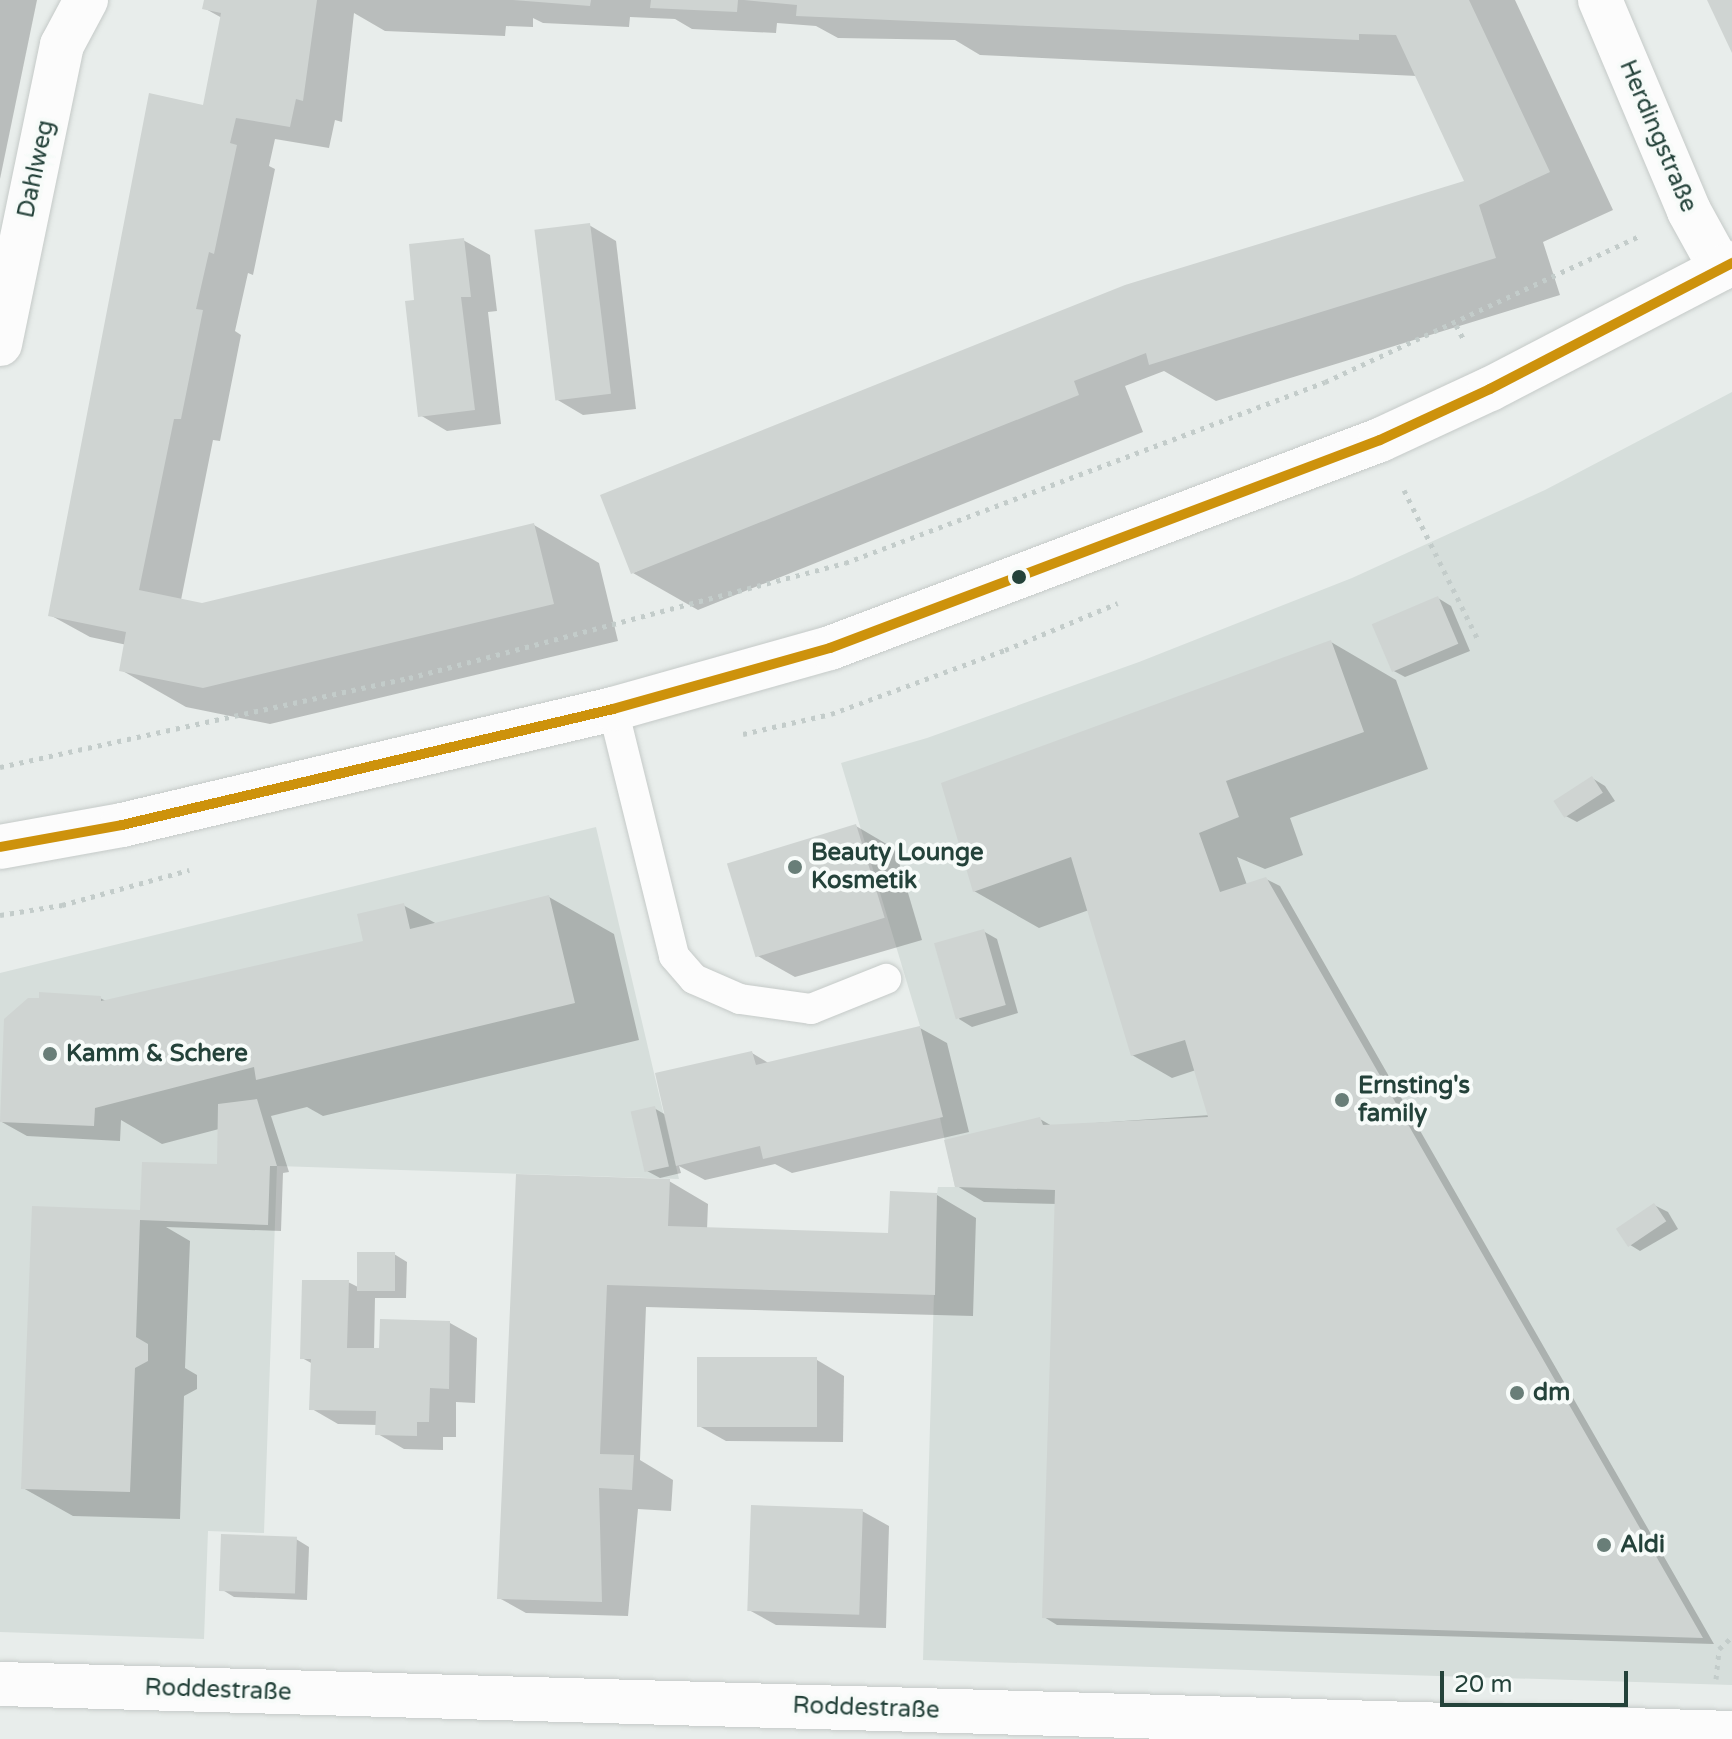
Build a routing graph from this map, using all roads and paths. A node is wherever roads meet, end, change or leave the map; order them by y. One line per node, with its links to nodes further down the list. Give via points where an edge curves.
1 (86, 0): 5 (street, Dahlweg, via 62,45)
2 (1600, 0): 3 (street, Herdingstraße)
3 (1689, 211): 4 (street, Herdingstraße); 9 (path, via 1519,296 1325,382 845,563 409,678)
4 (1726, 266): 8 (street, via 1380,440 830,648)
5 (0, 344)
6 (1400, 482): 7 (path)
7 (1478, 640)
8 (613, 709): 10 (street, via 122,825); 11 (lane, via 674,956 694,979 740,999 811,1009)
9 (0, 767)
10 (0, 847)
11 (886, 979)
12 (0, 1684): 13 (street, Roddestraße)
13 (1357, 1731): 14 (street, Roddestraße)
14 (1732, 1733)

